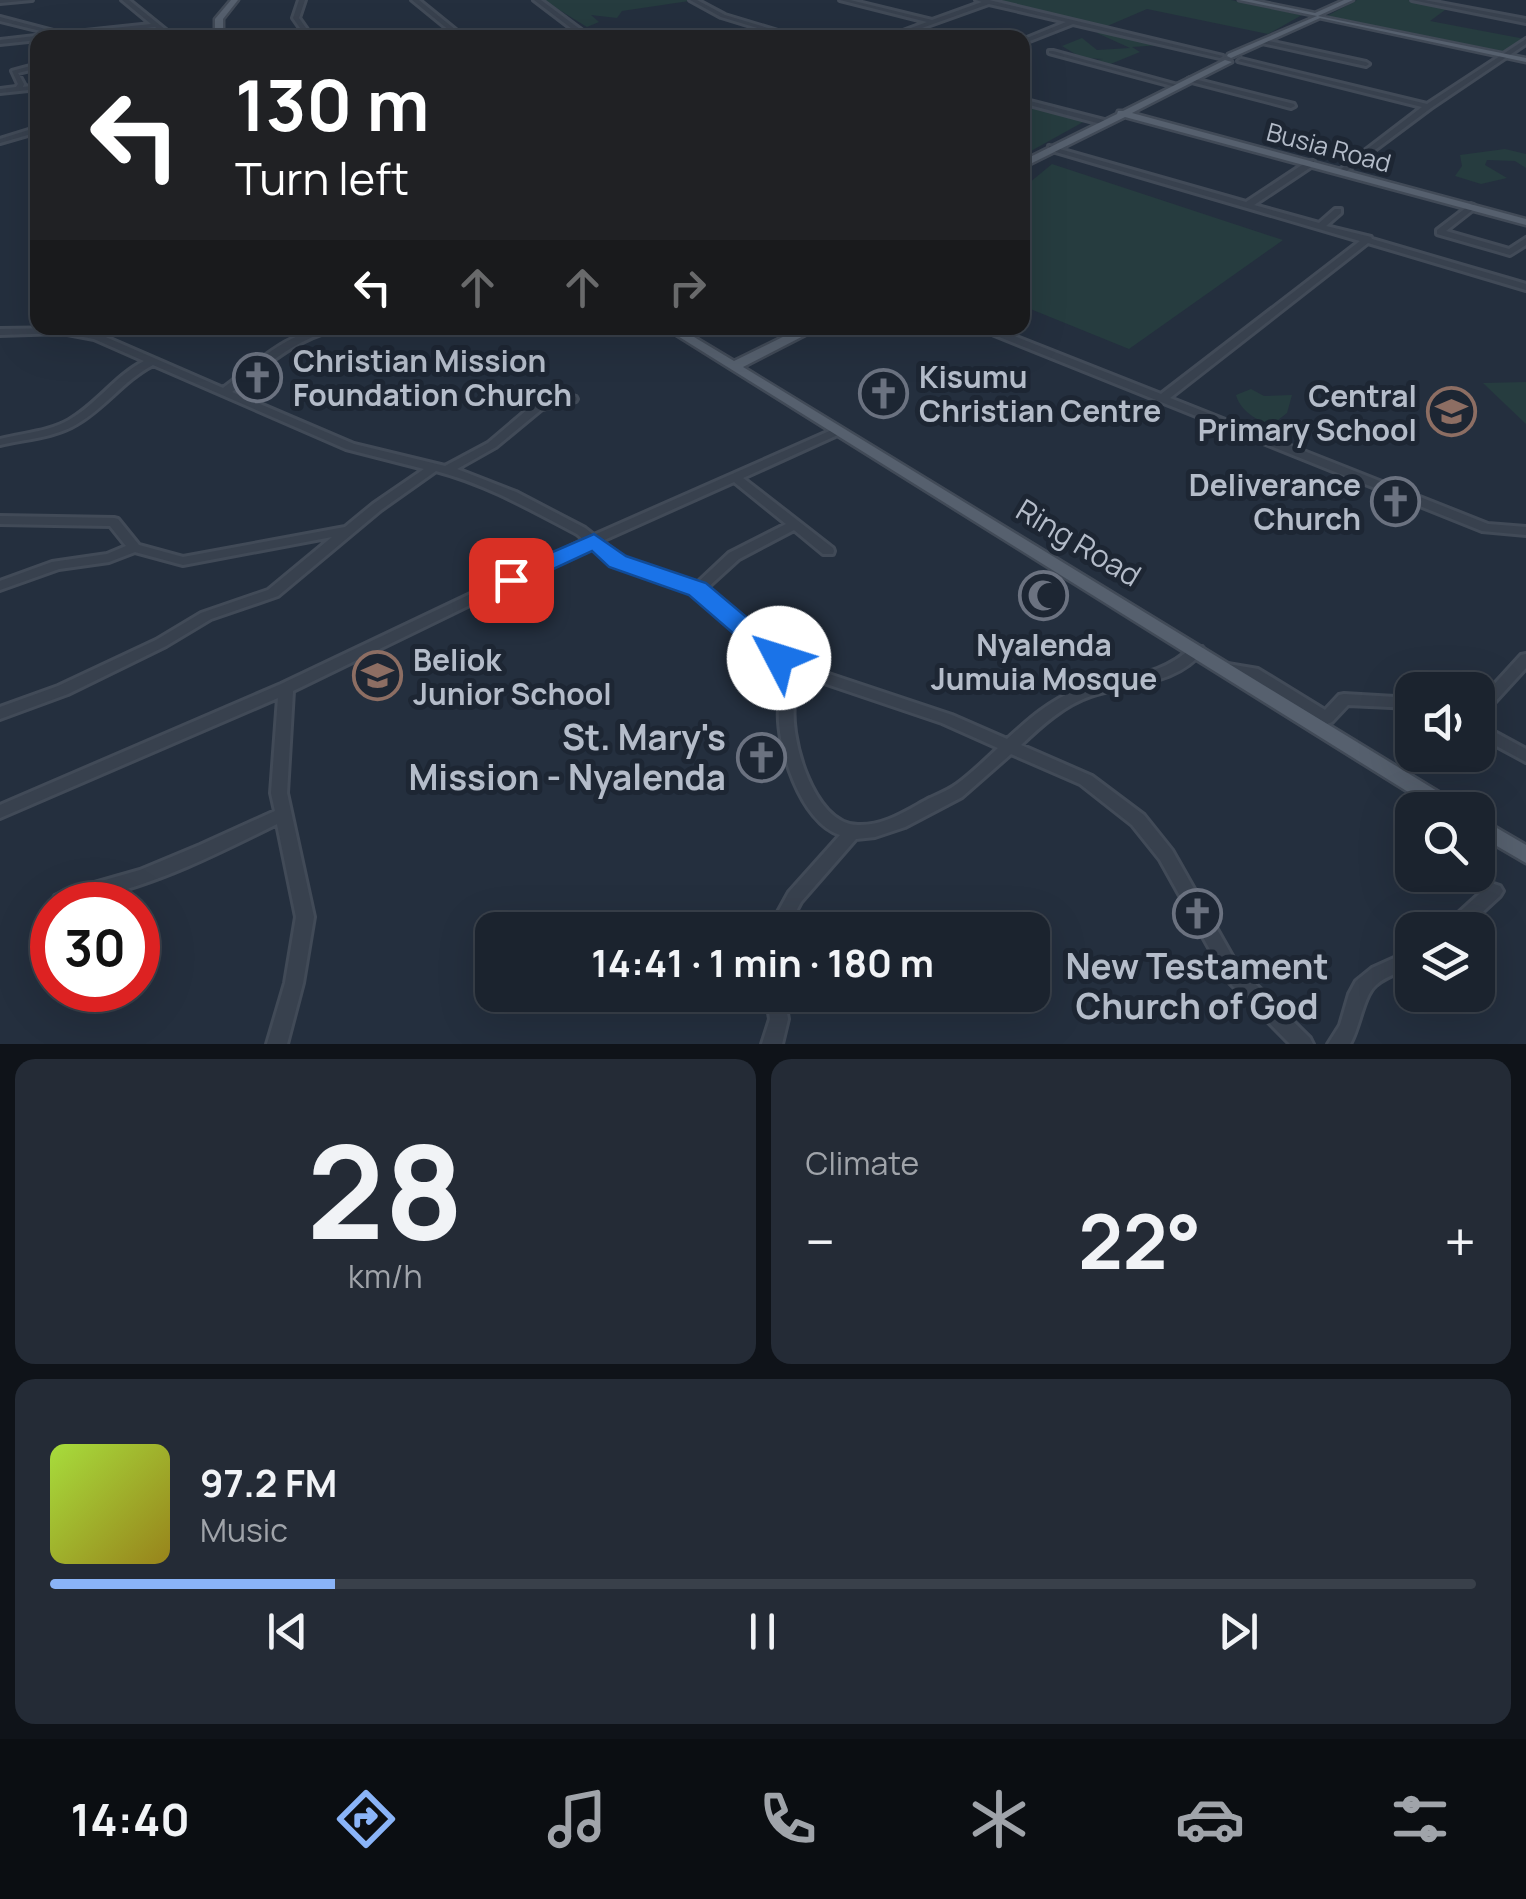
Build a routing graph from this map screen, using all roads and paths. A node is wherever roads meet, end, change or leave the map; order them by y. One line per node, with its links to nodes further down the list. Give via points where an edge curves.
1 (29, 0): 14 (street)
2 (126, 0): 20 (street)
3 (235, 0): 24 (main road, via 219,19)
4 (302, 0): 25 (street)
5 (416, 0): 26 (street)
6 (537, 0): 27 (street)
7 (693, 0): 28 (street)
8 (843, 0): 17 (street)
9 (979, 0): 13 (street)
10 (1242, 0): 15 (main road)
11 (1350, 0): 15 (main road)
12 (1415, 0): 19 (street)
13 (992, 1): 17 (street); 18 (street)
14 (0, 2)
15 (1319, 17): 33 (main road); 36 (main road)
16 (0, 19): 21 (street)
17 (932, 22): 29 (street)
18 (1072, 22): 31 (street); 37 (street)
19 (1526, 22)
20 (156, 25): 22 (street); 23 (street)
21 (39, 30)
22 (112, 30)
23 (163, 30)
24 (219, 30)
25 (300, 30)
26 (453, 30)
27 (578, 30)
28 (771, 30)
29 (910, 30)
30 (30, 39): 32 (street)
31 (1030, 39)
32 (0, 42)
33 (1264, 42): 37 (main road); 39 (street)
34 (1526, 42): 36 (street)
35 (1051, 52): 42 (street)
36 (1505, 56): 38 (main road); 48 (street)
37 (1227, 59): 41 (main road); 48 (street)
38 (1526, 60)
39 (1366, 64)
40 (30, 68): 44 (street, via 14,72)
41 (1190, 80): 42 (main road); 47 (street)
42 (1178, 86): 49 (main road)
43 (30, 88): 44 (street)
44 (18, 89): 45 (street)
45 (0, 91)
46 (1030, 102): 50 (street)
47 (1291, 106)
48 (1428, 106): 56 (street)
49 (1122, 113): 50 (main road); 55 (main road, Busia Road)
50 (1101, 122): 53 (main road)
51 (30, 132): 52 (street)
52 (0, 141)
53 (1052, 148): 54 (main road); 57 (street)
54 (1030, 160)
55 (1311, 163): 56 (main road, Busia Road); 57 (street)
56 (1344, 171): 58 (main road, Busia Road)
57 (1248, 205): 61 (street)
58 (1472, 207): 60 (main road, Busia Road); 63 (street, via 1440,232 1510,252)
59 (1338, 211): 61 (street)
60 (1526, 222)
61 (1321, 226): 62 (street)
62 (1368, 239): 64 (street); 75 (street)
63 (1526, 241)
64 (1526, 287)
65 (0, 332): 66 (street)
66 (30, 332)
67 (85, 335): 72 (street)
68 (304, 335): 74 (street)
69 (683, 335): 73 (main road, Ring Road)
70 (795, 335): 73 (main road)
71 (1004, 335): 75 (street)
72 (152, 361): 74 (street); 78 (street, via 68,424)
73 (735, 366): 77 (main road, Ring Road)
74 (227, 390): 79 (street, via 350,447)
75 (1164, 397): 83 (street, via 1486,528)
76 (572, 399): 79 (street, via 538,406 492,445)
77 (838, 431): 80 (street); 90 (main road, Ring Road)
78 (0, 442)
79 (440, 469): 84 (street); 85 (street, via 512,495)
80 (736, 478): 82 (street); 85 (street)
81 (0, 520): 86 (street, via 106,520 120,526)
82 (792, 526): 87 (street); 89 (street, via 734,556)
83 (1526, 530)
84 (348, 531): 86 (street, via 183,561); 97 (street, via 273,594 206,616 63,690)
85 (594, 541): 89 (street, via 618,561); 94 (street)
86 (134, 548): 88 (street)
87 (828, 551)
88 (0, 586)
89 (698, 589): 93 (street)
90 (1197, 650): 92 (main road, Ring Road); 99 (street, via 1170,670 1070,699)
91 (1526, 659): 95 (street)
92 (1227, 669): 96 (street, via 1253,673 1327,718 1344,698); 101 (main road, Ring Road)
93 (803, 672): 99 (street); 104 (street, via 785,706 803,790 824,820)
94 (286, 688): 102 (street); 103 (street)
95 (1495, 692)
96 (1395, 702)
97 (0, 712)
98 (1495, 739): 100 (street)
99 (1010, 744): 104 (street, via 952,795 904,821); 113 (street, via 1086,780 1138,820 1166,855 1233,974)
100 (1526, 756)
101 (1424, 792)
102 (0, 812)
103 (283, 814): 107 (street); 114 (street, via 305,917)
104 (850, 835): 109 (street)
105 (1495, 836): 106 (main road)
106 (1526, 855)
107 (127, 882)
108 (1493, 892): 110 (street)
109 (784, 912)
110 (1471, 912)
111 (1395, 966): 116 (street, via 1368,980 1350,1032)
112 (778, 1012): 115 (street)
113 (1294, 1042)
114 (277, 1044)
115 (772, 1044)
116 (1338, 1044)

